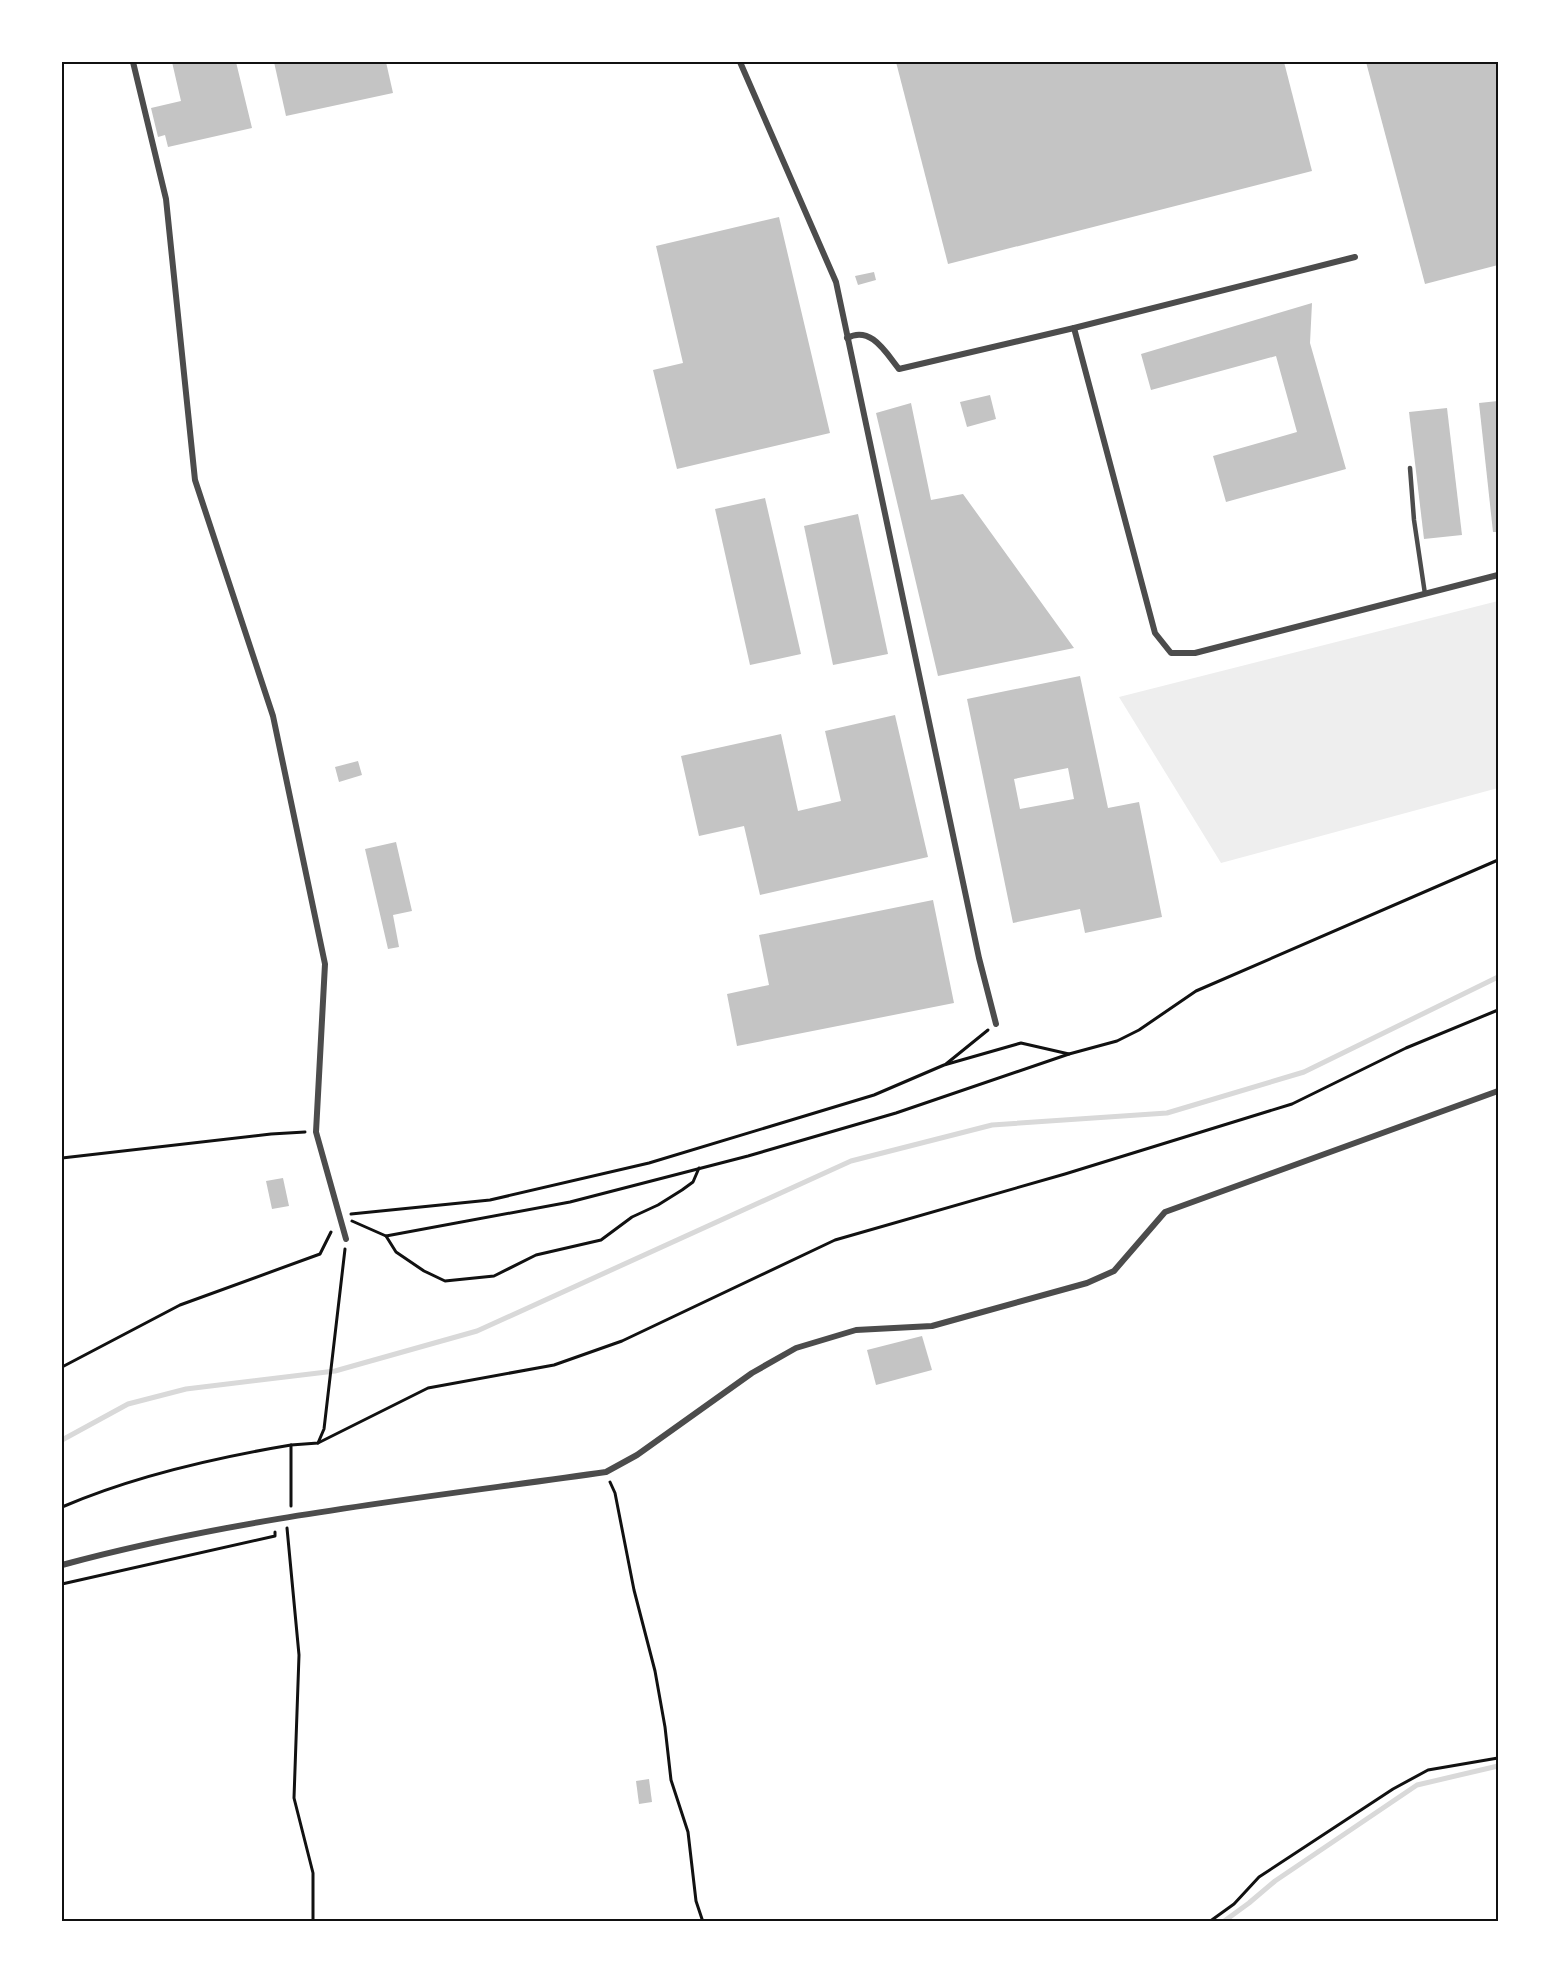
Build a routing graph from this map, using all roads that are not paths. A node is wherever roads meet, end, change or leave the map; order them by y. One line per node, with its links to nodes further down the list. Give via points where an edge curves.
1 (133, 62): 11 (street, via 166,199 195,480 273,716 325,964 316,1132)
2 (740, 62): 5 (street, via 836,282)
3 (1355, 258): 4 (street)
4 (1074, 328): 5 (street, via 898,369 866,334); 8 (street, via 1155,633 1171,652 1195,653)
5 (847, 338): 9 (street)
6 (1410, 468): 8 (lane)
7 (1498, 575): 8 (street)
8 (1425, 594)
9 (996, 1024)
10 (1498, 1091): 12 (street, via 1165,1212 1113,1271 1087,1283 932,1326 856,1330 796,1348 752,1373 637,1455 606,1472 288,1517)
11 (346, 1239)
12 (62, 1564)

